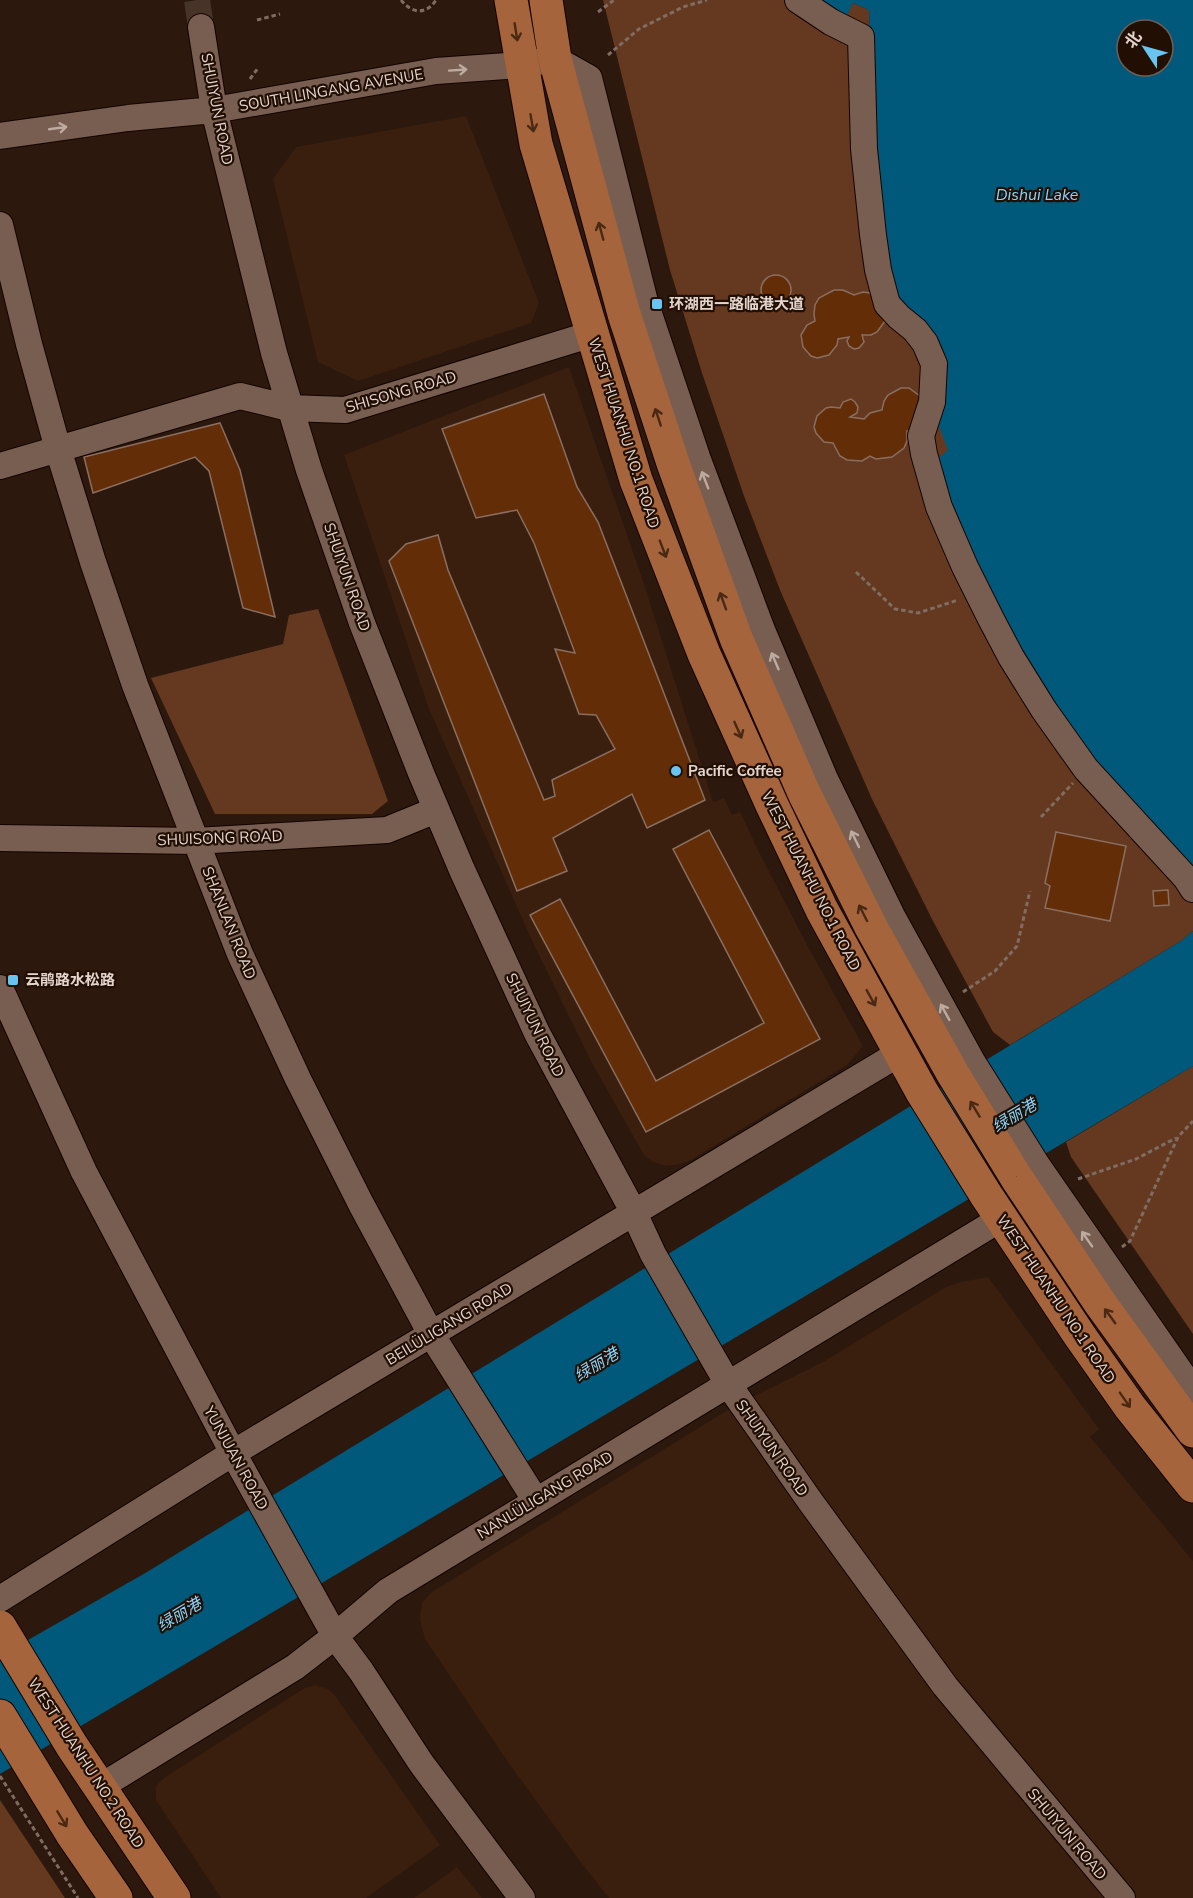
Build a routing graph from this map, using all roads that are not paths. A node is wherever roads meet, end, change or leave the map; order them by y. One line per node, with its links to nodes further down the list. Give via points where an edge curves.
1 (511, 0): 6 (main road, WEST HUANHU NO.1 ROAD, one-way to 6)
2 (546, 0): 5 (main road)
3 (798, 0): 17 (street, via 861,37 864,149 878,270 887,304 915,330 934,363 932,402 921,436 939,507 978,593 1044,710 1086,769)
4 (201, 27): 7 (street, SHUIYUN ROAD)
5 (555, 59): 6 (street, SOUTH LINGANG AVENUE); 20 (main road, one-way to 5, via 871,927 804,795 736,638 624,315)
6 (521, 65): 7 (street, SOUTH LINGANG AVENUE, one-way to 6, via 436,71); 10 (main road, WEST HUANHU NO.1 ROAD, one-way to 10, via 536,144)
7 (214, 110): 8 (street, SOUTH LINGANG AVENUE, one-way to 7); 11 (street, SHUIYUN ROAD)
8 (0, 136)
9 (0, 225): 12 (street, SHANLAN ROAD)
10 (592, 334): 11 (street, SHISONG ROAD, via 345,410); 19 (main road, WEST HUANHU NO.1 ROAD, one-way to 19, via 636,480 704,654 822,910)
11 (289, 408): 12 (street, SHISONG ROAD, via 240,396); 14 (street, SHUIYUN ROAD, via 363,623)
12 (58, 449): 13 (street, SHISONG ROAD); 16 (street, SHANLAN ROAD, via 131,674)
13 (0, 466)
14 (436, 810): 16 (street, SHUISONG ROAD, via 387,830); 22 (street, SHUIYUN ROAD, via 537,1033)
15 (0, 838): 16 (street, SHUISONG ROAD)
16 (195, 841): 23 (street, SHANLAN ROAD, via 240,954 297,1079)
17 (1193, 889)
18 (0, 988): 27 (street, YUNJUAN ROAD, via 84,1172)
19 (900, 1053): 21 (main road, WEST HUANHU NO.1 ROAD); 22 (street, BEILÜLIGANG ROAD)
20 (1026, 1171): 25 (street, one-way to 20); 26 (main road, one-way to 20, via 1100,1303)
21 (994, 1206): 24 (street, NANLÜLIGANG ROAD); 28 (main road, WEST HUANHU NO.1 ROAD, one-way to 28, via 1130,1407)
22 (634, 1213): 23 (street, BEILÜLIGANG ROAD); 24 (street, SHUIYUN ROAD, via 653,1254)
23 (431, 1334): 27 (street, BEILÜLIGANG ROAD); 29 (street, SHANLAN ROAD)
24 (728, 1384): 29 (street, NANLÜLIGANG ROAD); 38 (street, SHUIYUN ROAD, via 945,1686)
25 (1193, 1390)
26 (1193, 1431)
27 (233, 1453): 30 (street, BEILÜLIGANG ROAD); 32 (street, YUNJUAN ROAD)
28 (1193, 1486)
29 (536, 1501): 32 (street, NANLÜLIGANG ROAD, via 388,1591)
30 (0, 1599)
31 (6, 1636): 34 (main road, WEST HUANHU NO.2 ROAD)
32 (336, 1636): 34 (street, NANLÜLIGANG ROAD, via 295,1667); 37 (street, YUNJUAN ROAD, via 421,1763)
33 (0, 1716): 35 (main road, one-way to 35, via 19,1778 72,1834)
34 (99, 1787): 36 (main road, WEST HUANHU NO.2 ROAD)
35 (116, 1898)
36 (174, 1898)
37 (522, 1898)
38 (1122, 1898)

